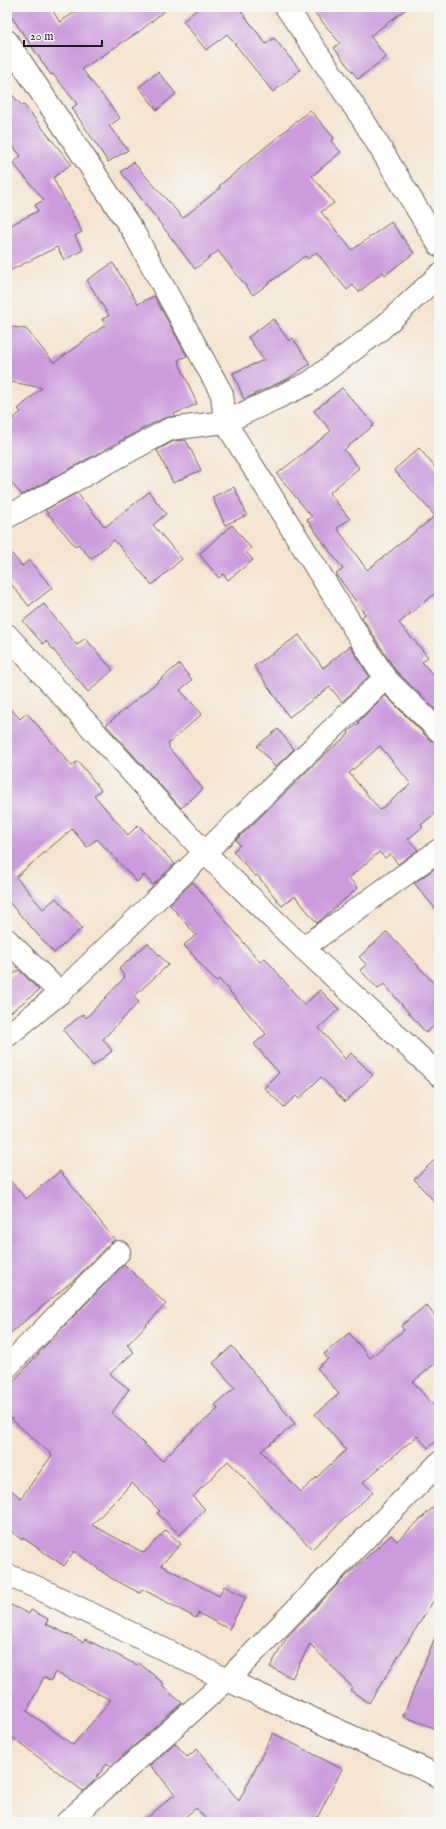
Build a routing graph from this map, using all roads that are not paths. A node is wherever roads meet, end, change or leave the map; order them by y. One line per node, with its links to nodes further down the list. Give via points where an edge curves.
1 (286, 7): 3 (street, via 362,118)
2 (7, 41): 5 (street, via 133,231 222,394)
3 (439, 246)
4 (439, 275): 5 (street, via 380,330 309,383)
5 (225, 422): 6 (street, via 170,429); 8 (street)
6 (7, 517)
7 (7, 635): 11 (street)
8 (385, 678): 9 (street); 11 (street)
9 (439, 731)
10 (439, 850): 13 (street)
11 (206, 854): 13 (street); 14 (street)
12 (7, 940): 14 (street)
13 (303, 948): 16 (street)
14 (60, 993): 15 (street)
15 (7, 1036)
16 (439, 1075)
17 (119, 1252): 18 (street)
18 (7, 1367)
19 (439, 1463): 21 (street)
20 (7, 1575): 21 (street)
21 (227, 1680): 22 (street); 23 (street)
22 (439, 1776)
23 (67, 1822)

